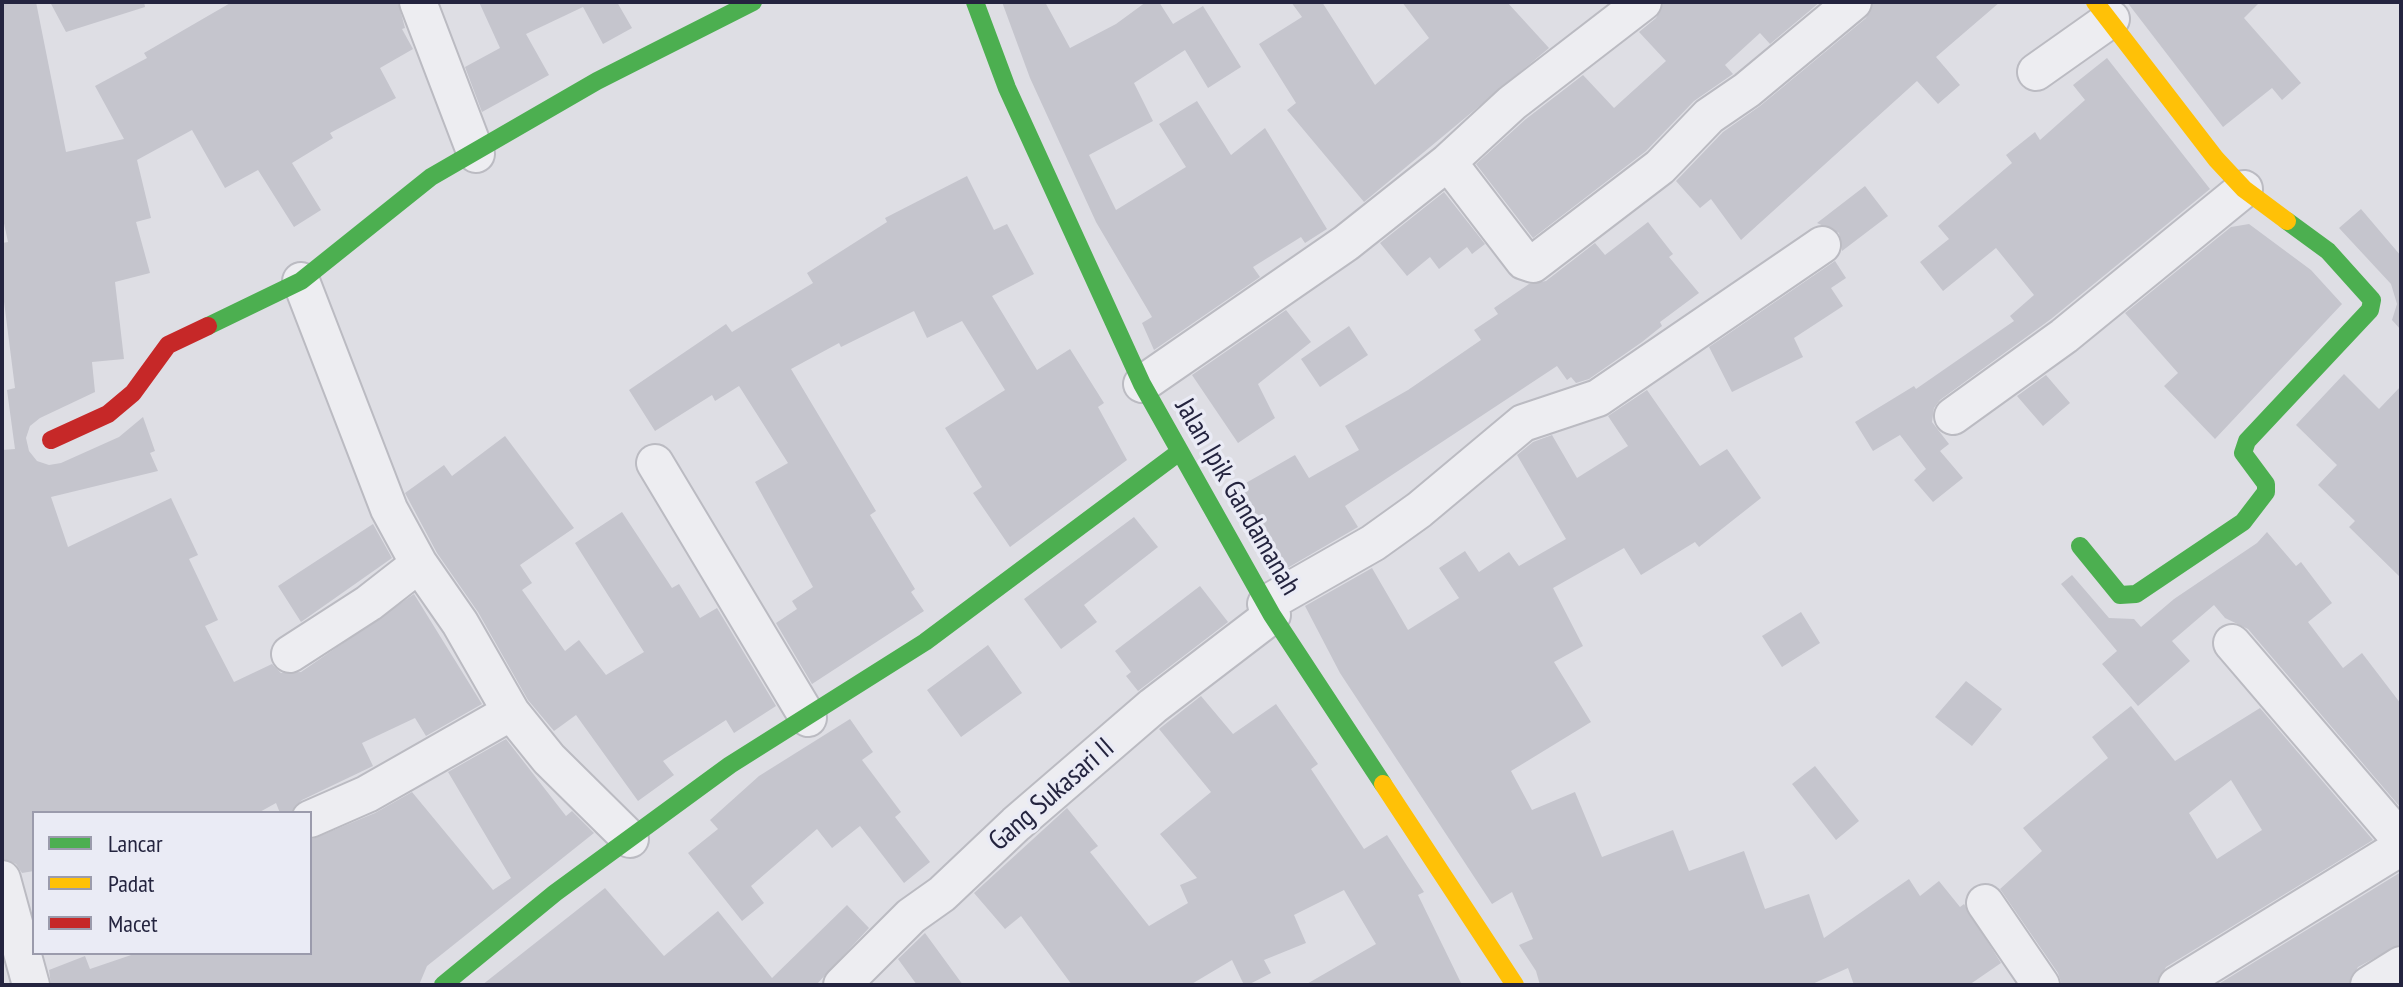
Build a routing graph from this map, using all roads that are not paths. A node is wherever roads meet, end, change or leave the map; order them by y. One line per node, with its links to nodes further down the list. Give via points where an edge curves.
1 (418, 2): 8 (street)
2 (753, 2): 8 (street, via 597,81)
3 (975, 2): 13 (street, Jalan Ipik Gandamanah, via 1007,88)
4 (1643, 2): 9 (street, via 1512,103)
5 (1853, 2): 9 (street, via 1709,116 1660,167 1533,264 1524,261)
6 (2103, 10): 7 (street); 10 (street)
7 (2036, 72)
8 (476, 154): 12 (street, via 431,177)
9 (1448, 162): 13 (street, via 1346,243)
10 (2244, 189): 14 (street, via 2064,336); 18 (street, via 2328,251 2369,296 2370,310 2247,441 2243,453 2266,484 2266,492 2243,522 2136,594 2120,595)
11 (1822, 245): 20 (street, Gang Sukasari II, via 1598,398 1523,423 1419,510)
12 (301, 281): 15 (street, via 168,345 133,393 108,414); 19 (street, via 389,509)
13 (1142, 384): 16 (street, Jalan Ipik Gandamanah)
14 (1953, 416)
15 (51, 440)
16 (1178, 453): 20 (street, Jalan Ipik Gandamanah); 24 (street, via 925,642)
17 (655, 463): 24 (street)
18 (2080, 546)
19 (419, 564): 22 (street); 23 (street)
20 (1269, 610): 34 (street, Gang Sukasari II, via 911,916); 35 (street, Jalan Ipik Gandamanah)
21 (2232, 643): 27 (street)
22 (290, 654)
23 (511, 712): 25 (street, via 367,794); 26 (street, via 549,759)
24 (808, 718): 26 (street, via 730,765)
25 (312, 818)
26 (630, 839): 33 (street)
27 (2401, 840)
28 (2401, 847): 37 (street)
29 (2, 879): 32 (street)
30 (1985, 903): 36 (street)
31 (2401, 965): 38 (street)
32 (31, 985)
33 (443, 985)
34 (842, 985)
35 (1515, 985)
36 (2041, 985)
37 (2177, 985)
38 (2369, 985)

